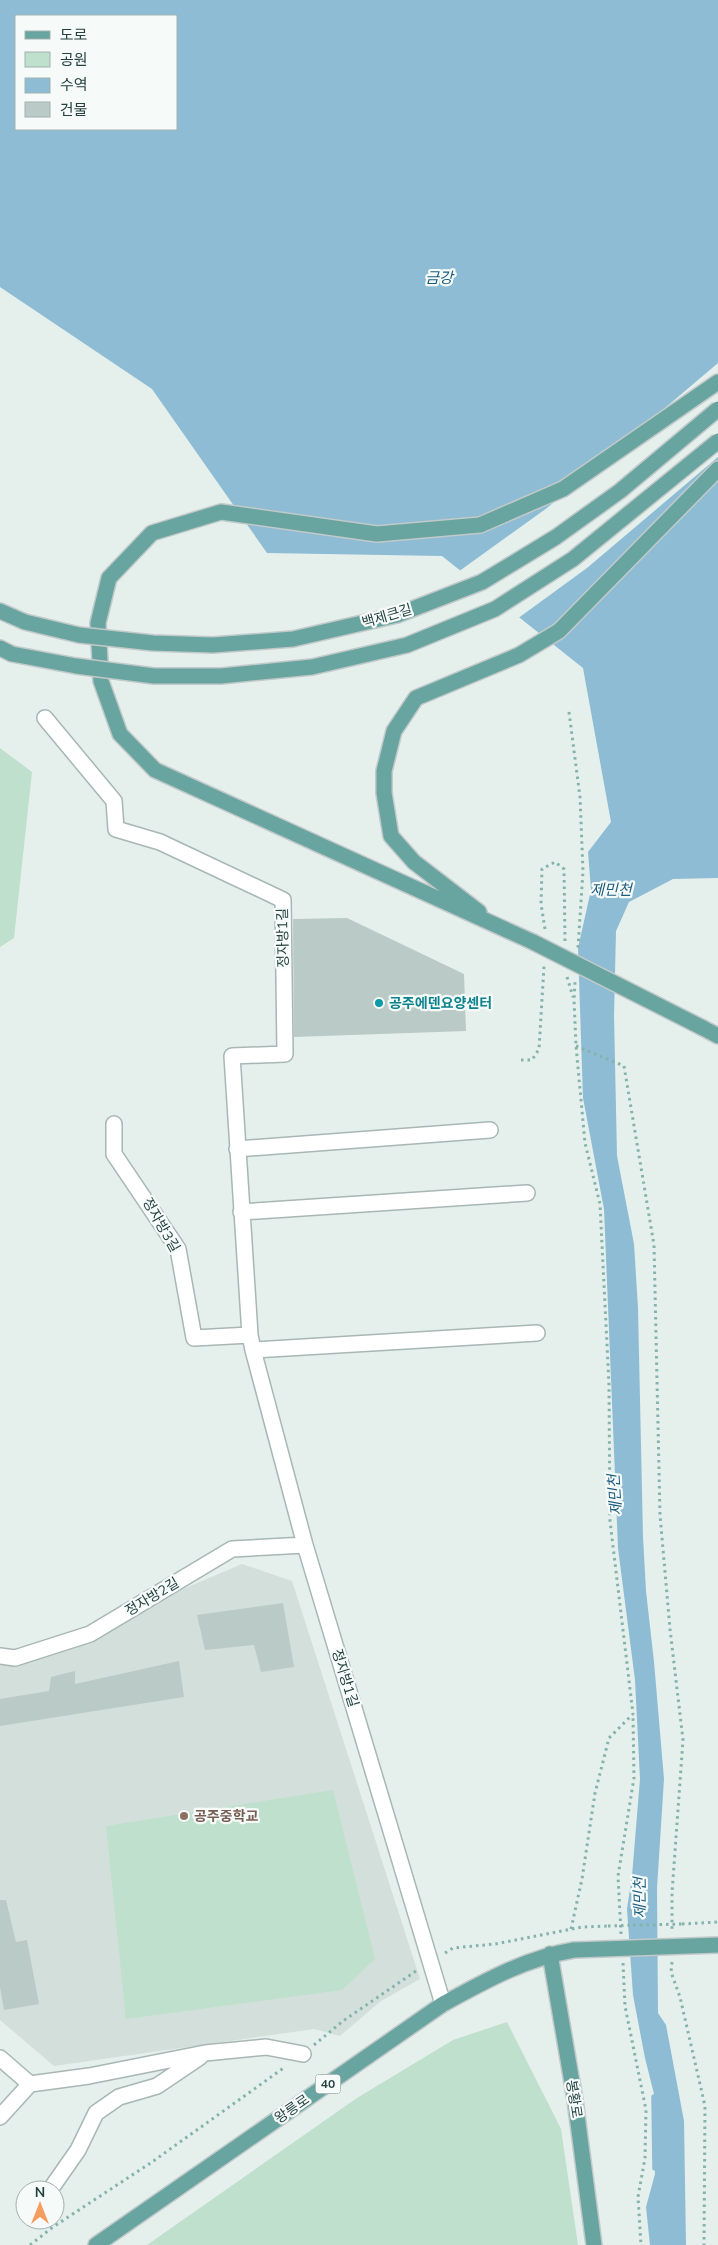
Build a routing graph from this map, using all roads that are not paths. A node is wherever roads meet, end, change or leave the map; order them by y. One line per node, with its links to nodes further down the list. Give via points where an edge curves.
1 (718, 382): 8 (main road, via 563,489 480,525 377,534 221,512 152,533 109,578 98,623 101,681 120,734 155,770)
2 (718, 409): 5 (main road, 백제큰길, bridge, via 620,491 556,537 482,582 397,615 293,639 213,645 79,635 25,622)
3 (718, 441): 6 (main road, bridge, via 573,560 494,609 407,645 312,667 222,676 154,676 76,666)
4 (718, 469): 8 (main road, via 559,632 519,655 416,698 394,731 384,771 391,836 414,862)
5 (0, 611)
6 (6, 651)
7 (45, 718): 12 (street, 정자방1길, via 114,801 116,829 160,842 283,900 285,1054 232,1056)
8 (500, 928): 9 (main road, bridge)
9 (718, 1036)
10 (114, 1124): 16 (street, 정자방3길, via 114,1154 178,1249 194,1338)
11 (490, 1130): 12 (street)
12 (237, 1149): 14 (street, 정자방1길)
13 (527, 1193): 14 (street)
14 (241, 1212): 16 (street, 정자방1길)
15 (537, 1333): 16 (street)
16 (252, 1343): 17 (street, 정자방1길)
17 (305, 1545): 18 (street, 정자방2길, via 232,1549 90,1634 15,1658); 21 (street, 정자방1길)
18 (0, 1656)
19 (718, 1946): 20 (main road, 왕릉로 / 40, bridge, via 574,1950)
20 (550, 1954): 21 (main road, 왕릉로 / 40, via 497,1974); 29 (main road, 봉황로, via 575,2100)
21 (443, 2004): 28 (main road, 왕릉로 / 40)
22 (205, 2053): 23 (street, via 266,2047); 25 (street); 27 (street, via 157,2086 119,2097 96,2114 78,2150)
23 (302, 2054)
24 (0, 2058): 25 (street)
25 (30, 2084): 26 (street)
26 (0, 2117)
27 (57, 2180)
28 (96, 2245)
29 (594, 2245)

